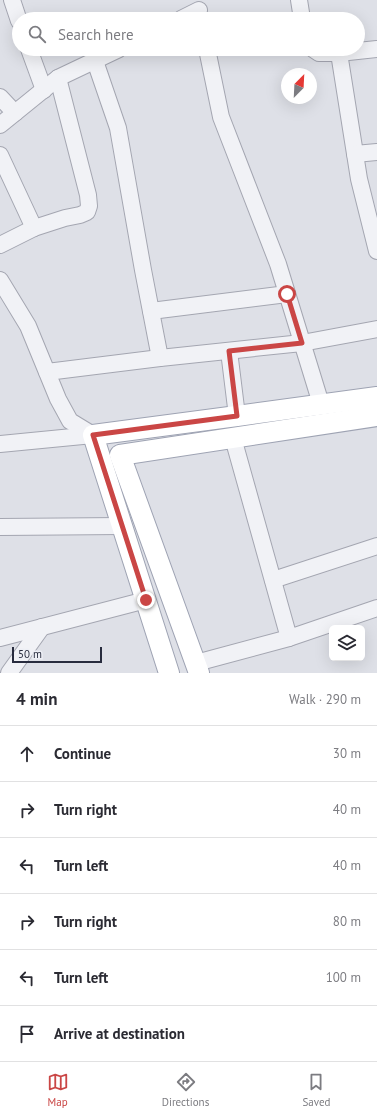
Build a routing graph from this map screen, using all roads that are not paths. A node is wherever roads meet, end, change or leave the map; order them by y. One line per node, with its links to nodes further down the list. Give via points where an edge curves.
1 (12, 0): 3 (street)
2 (299, 0): 4 (street)
3 (16, 12)
4 (301, 12)
5 (377, 49): 6 (street)
6 (365, 50)
7 (32, 56): 13 (street)
8 (105, 56): 11 (street)
9 (208, 56): 25 (street, via 221,117 278,264)
10 (339, 56): 18 (street)
11 (95, 61): 12 (street); 26 (street, via 118,128)
12 (58, 78): 13 (street); 21 (street, via 89,206 87,212 80,215)
13 (44, 90): 15 (street)
14 (0, 97): 15 (street)
15 (15, 113): 16 (street)
16 (0, 125)
17 (377, 152): 18 (street)
18 (355, 154): 20 (street, via 358,179)
19 (0, 155): 21 (street)
20 (373, 219): 23 (street)
21 (34, 228): 22 (street)
22 (0, 245)
23 (377, 251)
24 (0, 280): 31 (street, via 28,326)
25 (287, 294): 26 (street); 28 (street)
26 (151, 311): 30 (street)
27 (377, 329): 28 (street)
28 (302, 343): 29 (street); 33 (street)
29 (229, 351): 30 (street); 34 (street)
30 (160, 358): 31 (street)
31 (47, 372): 36 (street, via 70,421)
32 (377, 397): 33 (main road)
33 (321, 404): 34 (main road)
34 (237, 416): 36 (main road)
35 (377, 416): 37 (main road)
36 (93, 435): 38 (street); 39 (main road)
37 (233, 438): 42 (street); 48 (main road, via 120,455)
38 (0, 444)
39 (122, 526): 40 (street); 43 (main road)
40 (0, 527)
41 (377, 546): 42 (street)
42 (272, 580): 47 (street)
43 (146, 600): 45 (street); 50 (main road)
44 (377, 608): 47 (street)
45 (42, 627): 46 (street); 49 (street)
46 (0, 638)
47 (289, 638): 48 (street)
48 (197, 668)
49 (9, 673)
50 (169, 673)

